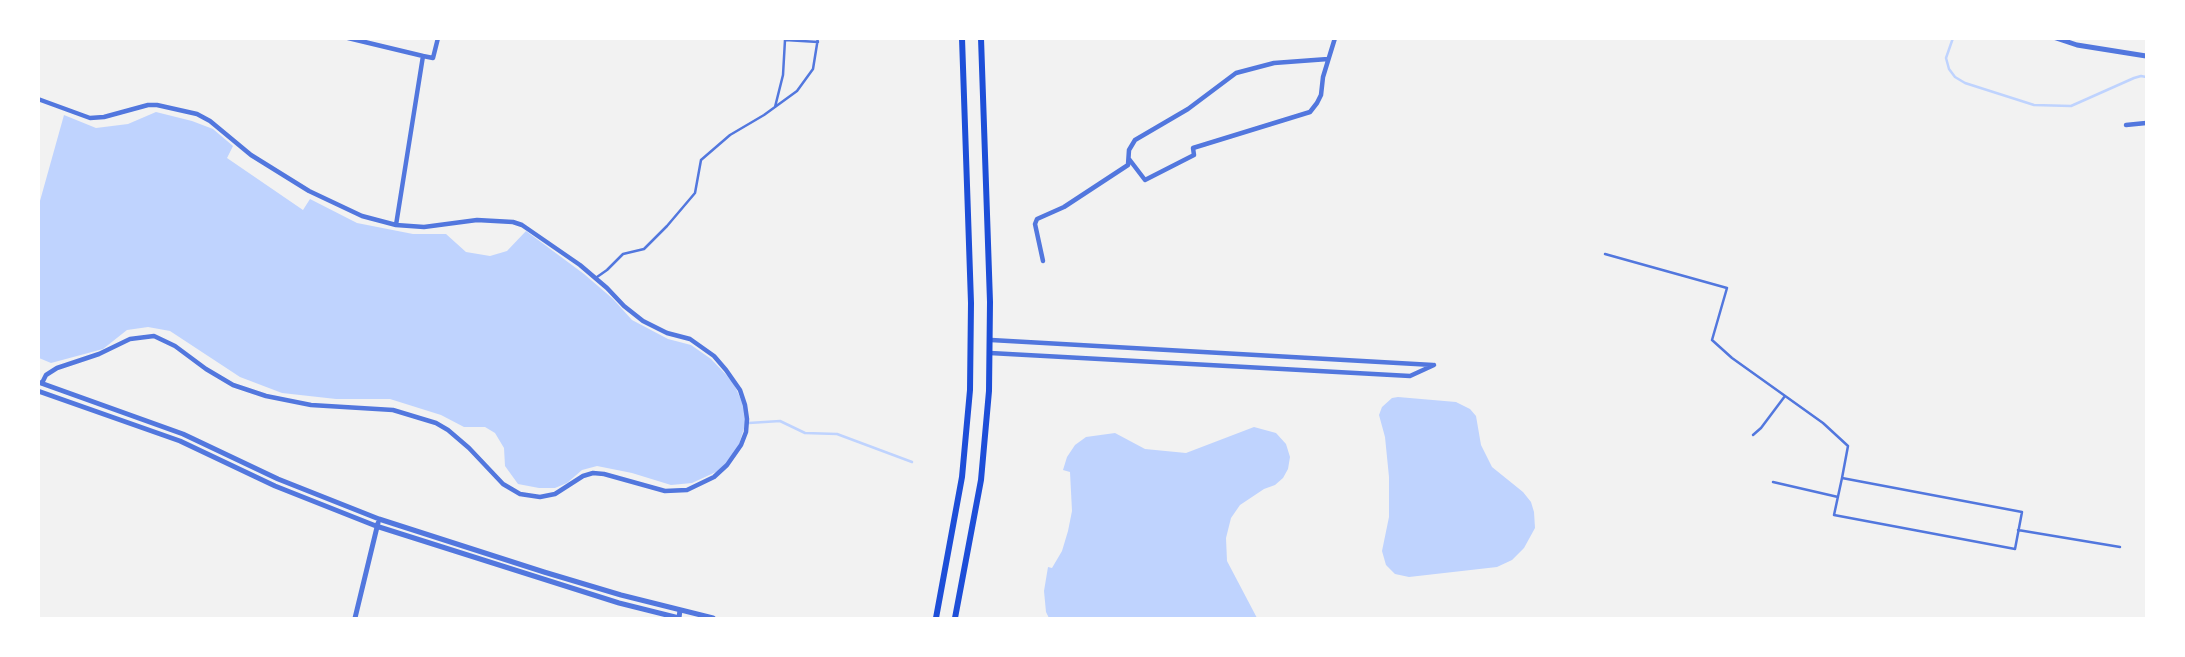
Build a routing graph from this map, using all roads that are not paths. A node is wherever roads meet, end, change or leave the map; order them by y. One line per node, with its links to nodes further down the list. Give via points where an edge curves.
1 (348, 38): 9 (street)
2 (438, 38): 9 (street, via 433,58)
3 (962, 38): 38 (main road, via 970,379 962,477)
4 (981, 38): 21 (main road)
5 (1335, 38): 11 (street)
6 (2056, 38): 10 (street)
7 (785, 39): 8 (street); 13 (street)
8 (818, 40): 13 (street, via 813,69 797,91)
9 (423, 56): 17 (street)
10 (2147, 56)
11 (1328, 59): 16 (street, via 1274,63 1236,73 1135,140); 16 (street, via 1321,95 1310,112 1194,148 1195,155 1145,180)
12 (38, 99): 17 (street, via 90,118 148,105 197,114 309,191 362,216)
13 (775, 107): 20 (street, via 701,160 695,193 660,234 644,249 624,254)
14 (2147, 123): 15 (street)
15 (2126, 124)
16 (1129, 159): 19 (street, via 1128,165 1064,207 1037,219)
17 (396, 225): 20 (street, via 513,222)
18 (1605, 254): 25 (street, via 1727,288 1713,340)
19 (1043, 261)
20 (595, 278): 23 (street, via 643,321 690,339 714,356 740,390 746,405 744,438 721,471 701,484 664,491 593,473 555,495 520,494 436,423 393,410 311,405 266,396 233,385 153,336 130,339 57,368)
21 (990, 340): 22 (main road); 22 (street, via 1434,365 1409,376)
22 (990, 353): 39 (main road, via 981,480)
23 (40, 383): 30 (street, via 183,434)
24 (38, 391): 31 (street, via 180,441 275,486)
25 (1785, 396): 26 (street); 27 (street, via 1848,446)
26 (1752, 435)
27 (1842, 478): 29 (street); 32 (street, via 2022,512)
28 (1773, 482): 29 (street)
29 (1838, 497): 32 (street, via 1834,515 2002,547 2015,549)
30 (379, 519): 31 (street); 34 (street)
31 (377, 526): 35 (street); 36 (street, via 542,580)
32 (2018, 530): 33 (street)
33 (2120, 547)
34 (680, 610): 36 (street); 37 (street)
35 (355, 618)
36 (679, 618)
37 (713, 618)
38 (936, 618)
39 (955, 618)

